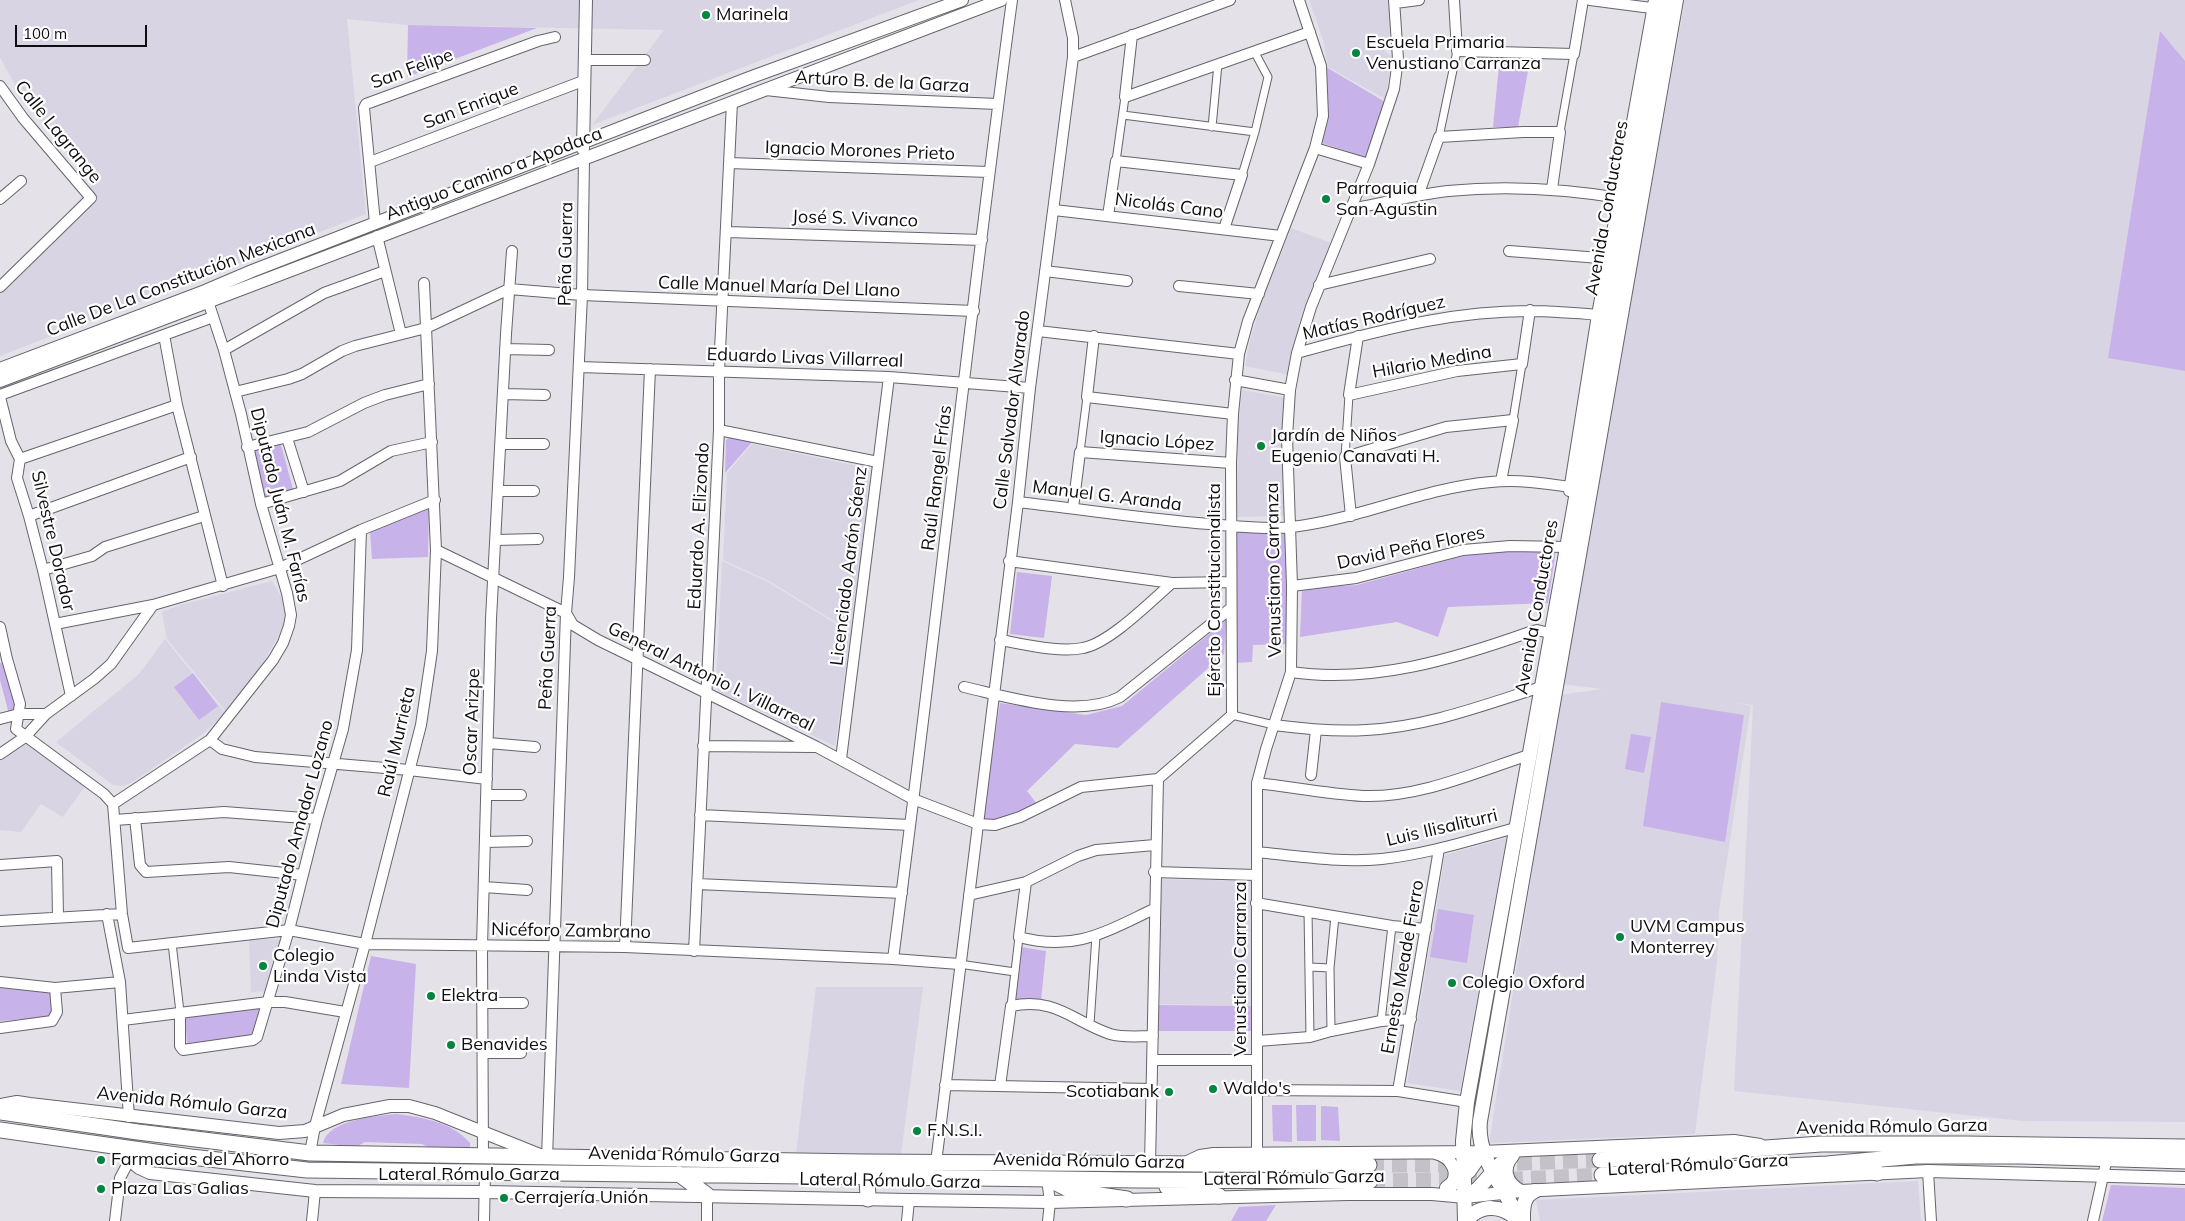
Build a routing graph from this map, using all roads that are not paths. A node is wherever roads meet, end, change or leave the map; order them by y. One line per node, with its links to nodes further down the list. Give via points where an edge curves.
1 (586, 0): 22 (street)
2 (962, 0): 36 (street, Calle De La Constitución Mexicana)
3 (1001, 0): 27 (street, Antiguo Camino a Apodaca)
4 (1012, 0): 30 (street, Raúl Rangel Frías)
5 (1065, 0): 21 (street, Calle Salvador Alvarado)
6 (1230, 0): 16 (street)
7 (1299, 0): 15 (street, Ejército Constitucionalista)
8 (1419, 0): 13 (street)
9 (1454, 0): 18 (street)
10 (1583, 0): 20 (street)
11 (1590, 0): 14 (street)
12 (1676, 0): 155 (main road, Avenida Conductores)
13 (1395, 2): 42 (street, Venustiano Carranza, via 1398,71)
14 (1657, 4): 49 (main road, Avenida Conductores)
15 (1310, 32): 19 (street); 37 (street, Ejército Constitucionalista, via 1321,66 1323,96 1323,116)
16 (1132, 35): 21 (street); 28 (street)
17 (555, 37): 39 (street, San Felipe, via 367,103 364,108)
18 (1456, 50): 20 (street); 35 (street)
19 (1254, 51): 24 (street); 33 (street, via 1268,77)
20 (1574, 54): 34 (street)
21 (1074, 57): 51 (street, Calle Salvador Alvarado)
22 (584, 60): 23 (street); 25 (street)
23 (645, 60)
24 (1218, 64): 28 (street); 32 (street)
25 (583, 81): 36 (street); 39 (street, San Enrique)
26 (0, 86): 69 (street, Calle Lagrange, via 91,198)
27 (765, 90): 29 (street, Antiguo Camino a Apodaca); 30 (street, Arturo B. de la Garza)
28 (1125, 97): 31 (street)
29 (732, 102): 38 (street, Antiguo Camino a Apodaca); 41 (street, Eduardo A. Elizondo)
30 (998, 104): 43 (street, Raúl Rangel Frías)
31 (1123, 115): 32 (street); 40 (street)
32 (1212, 127): 33 (street)
33 (1255, 132): 44 (street)
34 (1560, 132): 35 (street); 46 (street)
35 (1439, 137): 48 (street)
36 (582, 142): 38 (street); 53 (street, Calle De La Constitución Mexicana)
37 (1315, 148): 42 (street); 57 (street, Ejército Constitucionalista)
38 (584, 159): 56 (street, Antiguo Camino a Apodaca); 72 (street, Peña Guerra)
39 (370, 162): 53 (street, San Felipe)
40 (1116, 162): 44 (street); 52 (street)
41 (730, 163): 43 (street, Ignacio Morones Prieto); 55 (street, Eduardo A. Elizondo)
42 (1368, 164): 50 (street, Venustiano Carranza)
43 (989, 172): 58 (street, Raúl Rangel Frías)
44 (1242, 175): 54 (street)
45 (21, 181): 47 (street)
46 (1552, 189): 48 (street, via 1470,190); 49 (street)
47 (1, 196)
48 (1418, 196): 50 (street)
49 (1624, 198): 61 (main road, Avenida Conductores)
50 (1350, 209): 67 (street, Venustiano Carranza)
51 (1054, 210): 52 (street, Nicolás Cano); 63 (street, Calle Salvador Alvarado)
52 (1108, 216): 54 (street, Nicolás Cano)
53 (375, 223): 73 (street, Calle De La Constitución Mexicana)
54 (1224, 229): 57 (street, Nicolás Cano)
55 (727, 232): 58 (street, José S. Vivanco); 74 (street, Eduardo A. Elizondo)
56 (377, 236): 64 (street); 73 (street, Antiguo Camino a Apodaca)
57 (1281, 236): 71 (street, Ejército Constitucionalista)
58 (982, 240): 76 (street, Raúl Rangel Frías)
59 (512, 251): 70 (street, Oscar Arizpe)
60 (1509, 251): 61 (street)
61 (1612, 259): 78 (main road, Avenida Conductores)
62 (1430, 260): 67 (street)
63 (1045, 271): 65 (street); 80 (street, Calle Salvador Alvarado)
64 (385, 272): 82 (street); 86 (street, via 324,293)
65 (1127, 281)
66 (424, 282): 79 (street, Raúl Murrieta)
67 (1319, 285): 88 (street, Venustiano Carranza)
68 (1179, 286): 71 (street)
69 (0, 288)
70 (509, 289): 72 (street, Calle Manuel María Del Llano); 79 (street); 85 (street, Oscar Arizpe)
71 (1259, 294): 89 (street, Ejército Constitucionalista)
72 (582, 295): 74 (street, Calle Manuel María Del Llano); 91 (street, Peña Guerra)
73 (207, 297): 77 (street, Diputado Juán M. Farías); 92 (street, Calle De La Constitución Mexicana); 97 (street, Antiguo Camino a Apodaca)
74 (722, 301): 76 (street, Calle Manuel María Del Llano); 94 (street, Eduardo A. Elizondo)
75 (1530, 310): 78 (street, Matías Rodríguez); 84 (street, Matías Rodríguez, via 1424,320); 90 (street)
76 (974, 311): 98 (street, Raúl Rangel Frías)
77 (213, 316): 81 (street); 86 (street, Diputado Juán M. Farías)
78 (1602, 316): 124 (main road, Avenida Conductores)
79 (426, 328): 82 (street); 99 (street, Raúl Murrieta)
80 (1038, 331): 83 (street); 100 (street, Calle Salvador Alvarado)
81 (164, 334): 106 (street); 108 (street)
82 (402, 334): 102 (street, via 342,351 288,379)
83 (1094, 336): 89 (street); 107 (street)
84 (1358, 336): 88 (street, Matías Rodríguez); 105 (street)
85 (505, 349): 87 (street); 103 (street, Oscar Arizpe)
86 (224, 350): 102 (street, Diputado Juán M. Farías)
87 (549, 350)
88 (1297, 353): 101 (street, Venustiano Carranza)
89 (1239, 354): 96 (street, Ejército Constitucionalista)
90 (1522, 364): 105 (street, Hilario Medina, via 1457,371); 110 (street)
91 (579, 367): 93 (street, Eduardo Livas Villarreal); 152 (street, Peña Guerra)
92 (0, 369)
93 (650, 369): 94 (street, Eduardo Livas Villarreal); 157 (street)
94 (719, 371): 95 (street, Eduardo Livas Villarreal); 111 (street, Eduardo A. Elizondo)
95 (889, 377): 98 (street, Eduardo Livas Villarreal); 121 (street, Licenciado Aarón Sáenz)
96 (1235, 380): 101 (street); 109 (street, Ejército Constitucionalista)
97 (0, 381)
98 (966, 382): 100 (street, Eduardo Livas Villarreal); 188 (street, Raúl Rangel Frías)
99 (429, 384): 112 (street, via 378,398 308,432); 113 (street, Raúl Murrieta)
100 (1030, 388): 129 (street, Calle Salvador Alvarado)
101 (1290, 390): 136 (street, Venustiano Carranza, via 1287,437)
102 (235, 392): 116 (street, Diputado Juán M. Farías)
103 (503, 394): 104 (street); 114 (street, Oscar Arizpe)
104 (545, 395)
105 (1349, 395): 119 (street)
106 (0, 396): 120 (street, Silvestre Dorador, via 11,441)
107 (1087, 397): 109 (street); 117 (street)
108 (177, 405): 118 (street); 120 (street)
109 (1233, 414): 122 (street, Ejército Constitucionalista)
110 (1513, 420): 119 (street, via 1446,427); 123 (street)
111 (719, 430): 121 (street); 162 (street, Eduardo A. Elizondo)
112 (287, 438): 116 (street); 127 (street)
113 (432, 442): 127 (street, via 391,451 340,481); 128 (street, Raúl Murrieta)
114 (501, 444): 115 (street); 125 (street, Oscar Arizpe)
115 (544, 444)
116 (247, 447): 130 (street, Diputado Juán M. Farías)
117 (1080, 452): 122 (street, Ignacio López); 131 (street)
118 (191, 457): 132 (street); 133 (street)
119 (1345, 457): 134 (street)
120 (20, 459): 132 (street, Silvestre Dorador, via 17,478)
121 (878, 462): 179 (street, Licenciado Aarón Sáenz)
122 (1231, 463): 135 (street, Ejército Constitucionalista)
123 (1501, 481): 124 (street, Manuel G. Aranda); 134 (street, Manuel G. Aranda, via 1477,483 1408,499)
124 (1573, 487): 140 (main road, Avenida Conductores, via 1574,509)
125 (499, 491): 126 (street); 139 (street, Oscar Arizpe)
126 (534, 491)
127 (304, 492): 130 (street)
128 (435, 500): 137 (street); 141 (street, Raúl Murrieta)
129 (1018, 502): 131 (street, Manuel G. Aranda); 142 (street, Calle Salvador Alvarado)
130 (261, 504): 143 (street, Diputado Juán M. Farías)
131 (1073, 508): 135 (street, Manuel G. Aranda)
132 (29, 516): 144 (street, Silvestre Dorador)
133 (204, 516): 144 (street); 148 (street)
134 (1351, 516): 136 (street, Manuel G. Aranda)
135 (1230, 526): 136 (street, Manuel G. Aranda); 146 (street, Ejército Constitucionalista)
136 (1291, 527): 149 (street, Venustiano Carranza)
137 (362, 530): 143 (street); 180 (street, Diputado Amador Lozano, via 357,650)
138 (538, 539): 139 (street)
139 (495, 540): 145 (street, Oscar Arizpe)
140 (1567, 547): 149 (street, David Peña Flores, via 1510,546 1464,550 1356,578); 155 (main road, Avenida Conductores)
141 (436, 550): 145 (street, General Antonio I. Villarreal); 181 (street, Raúl Murrieta, via 432,651 421,725)
142 (1009, 561): 147 (street); 156 (street, Calle Salvador Alvarado)
143 (280, 568): 148 (street); 172 (street, Diputado Juán M. Farías, via 291,615 283,643)
144 (43, 570): 153 (street, Silvestre Dorador)
145 (493, 578): 152 (street, General Antonio I. Villarreal); 173 (street, Oscar Arizpe)
146 (1231, 582): 147 (street); 151 (street, Ejército Constitucionalista)
147 (1172, 583): 156 (street, via 1109,636 1092,646 1070,649)
148 (223, 586): 150 (street)
149 (1292, 586): 159 (street, Venustiano Carranza)
150 (153, 605): 153 (street); 164 (street, via 111,664)
151 (1231, 608): 163 (street, via 1120,697 1106,704 1069,706); 167 (street, Ejército Constitucionalista)
152 (566, 613): 157 (street, General Antonio I. Villarreal, via 578,628); 228 (street, Peña Guerra)
153 (56, 624): 164 (street, Silvestre Dorador)
154 (0, 626): 158 (street)
155 (1557, 635): 159 (street, via 1537,630 1403,669 1340,676); 161 (main road, Avenida Conductores); 275 (main road, Avenida Conductores, via 1480,1121)
156 (1000, 640): 163 (street, Calle Salvador Alvarado)
157 (637, 659): 162 (street, General Antonio I. Villarreal); 229 (street)
158 (3, 660): 165 (street, via 20,704)
159 (1291, 672): 169 (street, Venustiano Carranza)
160 (964, 687): 163 (street)
161 (1541, 687): 170 (street, via 1456,715 1409,725 1368,730); 178 (main road, Avenida Conductores)
162 (707, 694): 174 (street, Eduardo A. Elizondo); 176 (street, General Antonio I. Villarreal)
163 (994, 694): 194 (street, Calle Salvador Alvarado)
164 (71, 696): 166 (street)
165 (19, 714): 166 (street); 168 (street); 171 (street, via 16,729)
166 (46, 714): 171 (street)
167 (1232, 715): 169 (street); 184 (street, Ejército Constitucionalista)
168 (0, 719)
169 (1274, 725): 170 (street); 185 (street, Venustiano Carranza)
170 (1316, 730): 182 (street)
171 (25, 737): 177 (street); 189 (street, via 104,794)
172 (210, 740): 180 (street, via 222,749 255,758); 189 (street, Diputado Juán M. Farías)
173 (488, 743): 175 (street); 183 (street, Oscar Arizpe)
174 (703, 746): 176 (street); 190 (street, Eduardo A. Elizondo)
175 (535, 747)
176 (817, 747): 179 (street, General Antonio I. Villarreal)
177 (0, 754)
178 (1529, 755): 185 (street, via 1423,789 1394,794 1364,796); 196 (main road, Avenida Conductores)
179 (841, 759): 188 (street, General Antonio I. Villarreal)
180 (334, 764): 181 (street); 192 (street, Diputado Amador Lozano)
181 (409, 770): 183 (street); 226 (street, Raúl Murrieta)
182 (1311, 775)
183 (487, 779): 186 (street, Oscar Arizpe)
184 (1158, 779): 194 (street, via 1081,787 1020,817 996,825); 199 (street)
185 (1257, 783): 201 (street, Venustiano Carranza)
186 (487, 795): 187 (street); 197 (street, Oscar Arizpe)
187 (521, 795)
188 (914, 799): 194 (street, General Antonio I. Villarreal); 195 (street, Raúl Rangel Frías)
189 (113, 804): 193 (street)
190 (700, 815): 195 (street); 207 (street, Eduardo A. Elizondo)
191 (135, 818): 192 (street, via 224,812); 193 (street); 204 (street, via 140,865 144,871 155,873 229,867)
192 (317, 819): 204 (street, Diputado Amador Lozano)
193 (115, 820): 216 (street)
194 (978, 824): 211 (street, Calle Salvador Alvarado)
195 (910, 825): 210 (street, Raúl Rangel Frías)
196 (1515, 828): 200 (street, Luis Ilisaliturri); 263 (main road, Avenida Conductores)
197 (485, 842): 198 (street); 208 (street, Oscar Arizpe)
198 (528, 842)
199 (1155, 845): 203 (street); 206 (street, via 1089,852)
200 (1439, 849): 201 (street, Luis Ilisaliturri, via 1380,859); 222 (street, Ernesto Meade Fierro)
201 (1256, 852): 205 (street, Venustiano Carranza)
202 (0, 865): 218 (street, via 57,861)
203 (1154, 872): 205 (street); 213 (street)
204 (303, 875): 221 (street, Diputado Amador Lozano)
205 (1256, 875): 212 (street, Venustiano Carranza)
206 (1026, 882): 211 (street); 224 (street)
207 (697, 884): 210 (street); 230 (street, Eduardo A. Elizondo)
208 (484, 888): 209 (street); 227 (street, Oscar Arizpe)
209 (527, 890)
210 (902, 893): 231 (street, Raúl Rangel Frías)
211 (969, 895): 232 (street, Calle Salvador Alvarado)
212 (1256, 903): 214 (street); 253 (street, Venustiano Carranza)
213 (1154, 909): 223 (street); 251 (street)
214 (1308, 911): 217 (street); 233 (street)
215 (107, 914): 216 (street); 218 (street); 237 (street)
216 (122, 914): 225 (street, Nicéforo Zambrano, via 128,948)
217 (1336, 916): 220 (street); 234 (street)
218 (58, 917): 219 (street)
219 (0, 921)
220 (1392, 926): 222 (street); 247 (street)
221 (289, 930): 225 (street, Nicéforo Zambrano); 226 (street, Nicéforo Zambrano); 239 (street, Diputado Amador Lozano)
222 (1426, 930): 245 (street, Ernesto Meade Fierro)
223 (1096, 936): 224 (street, via 1066,943); 248 (street)
224 (1019, 937): 235 (street)
225 (172, 943): 243 (street)
226 (365, 944): 227 (street, Nicéforo Zambrano); 244 (street, Raúl Murrieta)
227 (482, 946): 228 (street, Nicéforo Zambrano); 240 (street, Oscar Arizpe)
228 (554, 946): 229 (street, Nicéforo Zambrano); 279 (street, Peña Guerra)
229 (625, 948): 230 (street, Nicéforo Zambrano)
230 (694, 951): 231 (street, Nicéforo Zambrano)
231 (893, 959): 232 (street, Nicéforo Zambrano)
232 (959, 964): 235 (street, Nicéforo Zambrano); 258 (street, Calle Salvador Alvarado)
233 (1310, 967): 234 (street); 252 (street)
234 (1330, 968): 250 (street)
235 (1014, 972): 242 (street)
236 (0, 982): 238 (street)
237 (120, 982): 238 (street); 246 (street)
238 (55, 988): 249 (street, via 55,1019)
239 (268, 1002): 243 (street); 243 (street, Diputado Amador Lozano, via 255,1039 184,1050 180,1046); 244 (street)
240 (482, 1003): 241 (street); 254 (street, Oscar Arizpe)
241 (523, 1003)
242 (1011, 1006): 248 (street, via 1030,1003 1051,1006); 259 (street)
243 (180, 1012): 246 (street)
244 (345, 1012): 267 (street, Raúl Murrieta)
245 (1411, 1019): 247 (street); 262 (street, Ernesto Meade Fierro)
246 (123, 1020): 266 (street)
247 (1381, 1021): 250 (street)
248 (1090, 1024): 251 (street, via 1116,1035)
249 (0, 1028)
250 (1331, 1031): 252 (street)
251 (1153, 1036): 256 (street)
252 (1310, 1037): 253 (street)
253 (1257, 1040): 257 (street, Venustiano Carranza)
254 (482, 1053): 255 (street); 269 (street, Oscar Arizpe)
255 (521, 1053)
256 (1153, 1060): 257 (street); 260 (street)
257 (1258, 1060): 261 (street, Venustiano Carranza)
258 (945, 1085): 259 (street); 283 (street, Calle Salvador Alvarado)
259 (1000, 1086): 260 (street)
260 (1151, 1089): 287 (street)
261 (1257, 1090): 262 (street); 277 (street, Venustiano Carranza)
262 (1398, 1091): 263 (street)
263 (1467, 1102): 274 (main road, Avenida Conductores)
264 (0, 1104): 266 (street, Avenida Rómulo Garza, via 17,1102)
265 (0, 1112): 276 (main road, Avenida Rómulo Garza)
266 (129, 1117): 267 (street, Avenida Rómulo Garza, via 279,1134 305,1131)
267 (315, 1126): 269 (street, Avenida Rómulo Garza, via 343,1115 390,1106 409,1106); 276 (street, Raúl Murrieta)
268 (0, 1130): 270 (main road, Avenida Rómulo Garza)
269 (482, 1131): 279 (street, Avenida Rómulo Garza); 284 (street, Oscar Arizpe)
270 (113, 1146): 281 (street, Lateral Rómulo Garza); 284 (main road, Avenida Rómulo Garza, via 299,1170)
271 (2185, 1147): 272 (main road, Avenida Rómulo Garza, via 1821,1144)
272 (1774, 1148): 278 (street, Lateral Rómulo Garza, via 1734,1141); 286 (main road, Avenida Rómulo Garza, via 1601,1168)
273 (1433, 1152): 274 (street, Lateral Rómulo Garza); 277 (street, Lateral Rómulo Garza); 303 (street, via 1447,1158 1454,1167 1454,1180)
274 (1464, 1152): 275 (street, Lateral Rómulo Garza); 295 (main road, Avenida Conductores)
275 (1482, 1152): 278 (street, Lateral Rómulo Garza); 290 (main road, Avenida Conductores); 295 (main road)
276 (310, 1153): 284 (main road, Avenida Rómulo Garza)
277 (1257, 1153): 285 (street, Lateral Rómulo Garza, via 1200,1156)
278 (1514, 1154): 290 (main road); 300 (street, via 1506,1168 1506,1176 1512,1186)
279 (547, 1158): 283 (main road, Avenida Rómulo Garza); 284 (main road, Avenida Rómulo Garza)
280 (2107, 1158): 282 (main road, Avenida Rómulo Garza); 286 (main road, Avenida Rómulo Garza, via 1916,1156); 293 (street)
281 (129, 1160): 301 (street, Lateral Rómulo Garza, via 143,1171 159,1175); 312 (street, via 120,1181)
282 (2185, 1161)
283 (936, 1163): 287 (main road, Avenida Rómulo Garza)
284 (484, 1164): 292 (main road, Avenida Rómulo Garza); 302 (street, Oscar Arizpe)
285 (1184, 1164): 287 (main road, Avenida Rómulo Garza); 288 (main road, Avenida Rómulo Garza)
286 (1827, 1164): 291 (main road)
287 (1150, 1165)
288 (1369, 1165)
289 (1928, 1171): 291 (street, Lateral Rómulo Garza); 293 (street, Lateral Rómulo Garza); 320 (street)
290 (1493, 1172): 304 (main road, Avenida Conductores); 311 (main road, via 1477,1191)
291 (1877, 1172): 300 (street, Lateral Rómulo Garza)
292 (680, 1174): 294 (main road, Avenida Rómulo Garza); 305 (main road)
293 (2104, 1175): 296 (street, Lateral Rómulo Garza); 321 (street)
294 (867, 1176): 297 (main road, Avenida Rómulo Garza); 307 (main road)
295 (1464, 1176): 303 (main road); 311 (main road, Avenida Conductores)
296 (2185, 1178)
297 (1048, 1179): 298 (main road, Avenida Rómulo Garza); 308 (main road, via 1072,1191); 310 (street)
298 (1138, 1180): 299 (main road, Avenida Rómulo Garza); 306 (main road)
299 (1370, 1181)
300 (1528, 1191): 304 (street, Lateral Rómulo Garza); 319 (main road)
301 (315, 1192): 302 (street, Lateral Rómulo Garza); 313 (street)
302 (484, 1192): 305 (street, Lateral Rómulo Garza); 314 (street, Oscar Arizpe)
303 (1441, 1192): 306 (street, Lateral Rómulo Garza); 311 (main road, via 1457,1200)
304 (1506, 1193): 311 (street, Lateral Rómulo Garza); 318 (main road, Avenida Conductores)
305 (707, 1195): 307 (street, Lateral Rómulo Garza); 315 (street)
306 (1219, 1196): 308 (street, Lateral Rómulo Garza)
307 (868, 1199): 309 (street, Lateral Rómulo Garza)
308 (1127, 1199): 310 (street, Lateral Rómulo Garza)
309 (909, 1200): 310 (street, Lateral Rómulo Garza); 316 (street)
310 (1050, 1202): 317 (street)
311 (1466, 1212): 318 (main road, via 1493,1208 1505,1210)
312 (115, 1221)
313 (312, 1221)
314 (484, 1221)
315 (707, 1221)
316 (907, 1221)
317 (1048, 1221)
318 (1519, 1221)
319 (1523, 1221)
320 (1931, 1221)
321 (2093, 1221)

